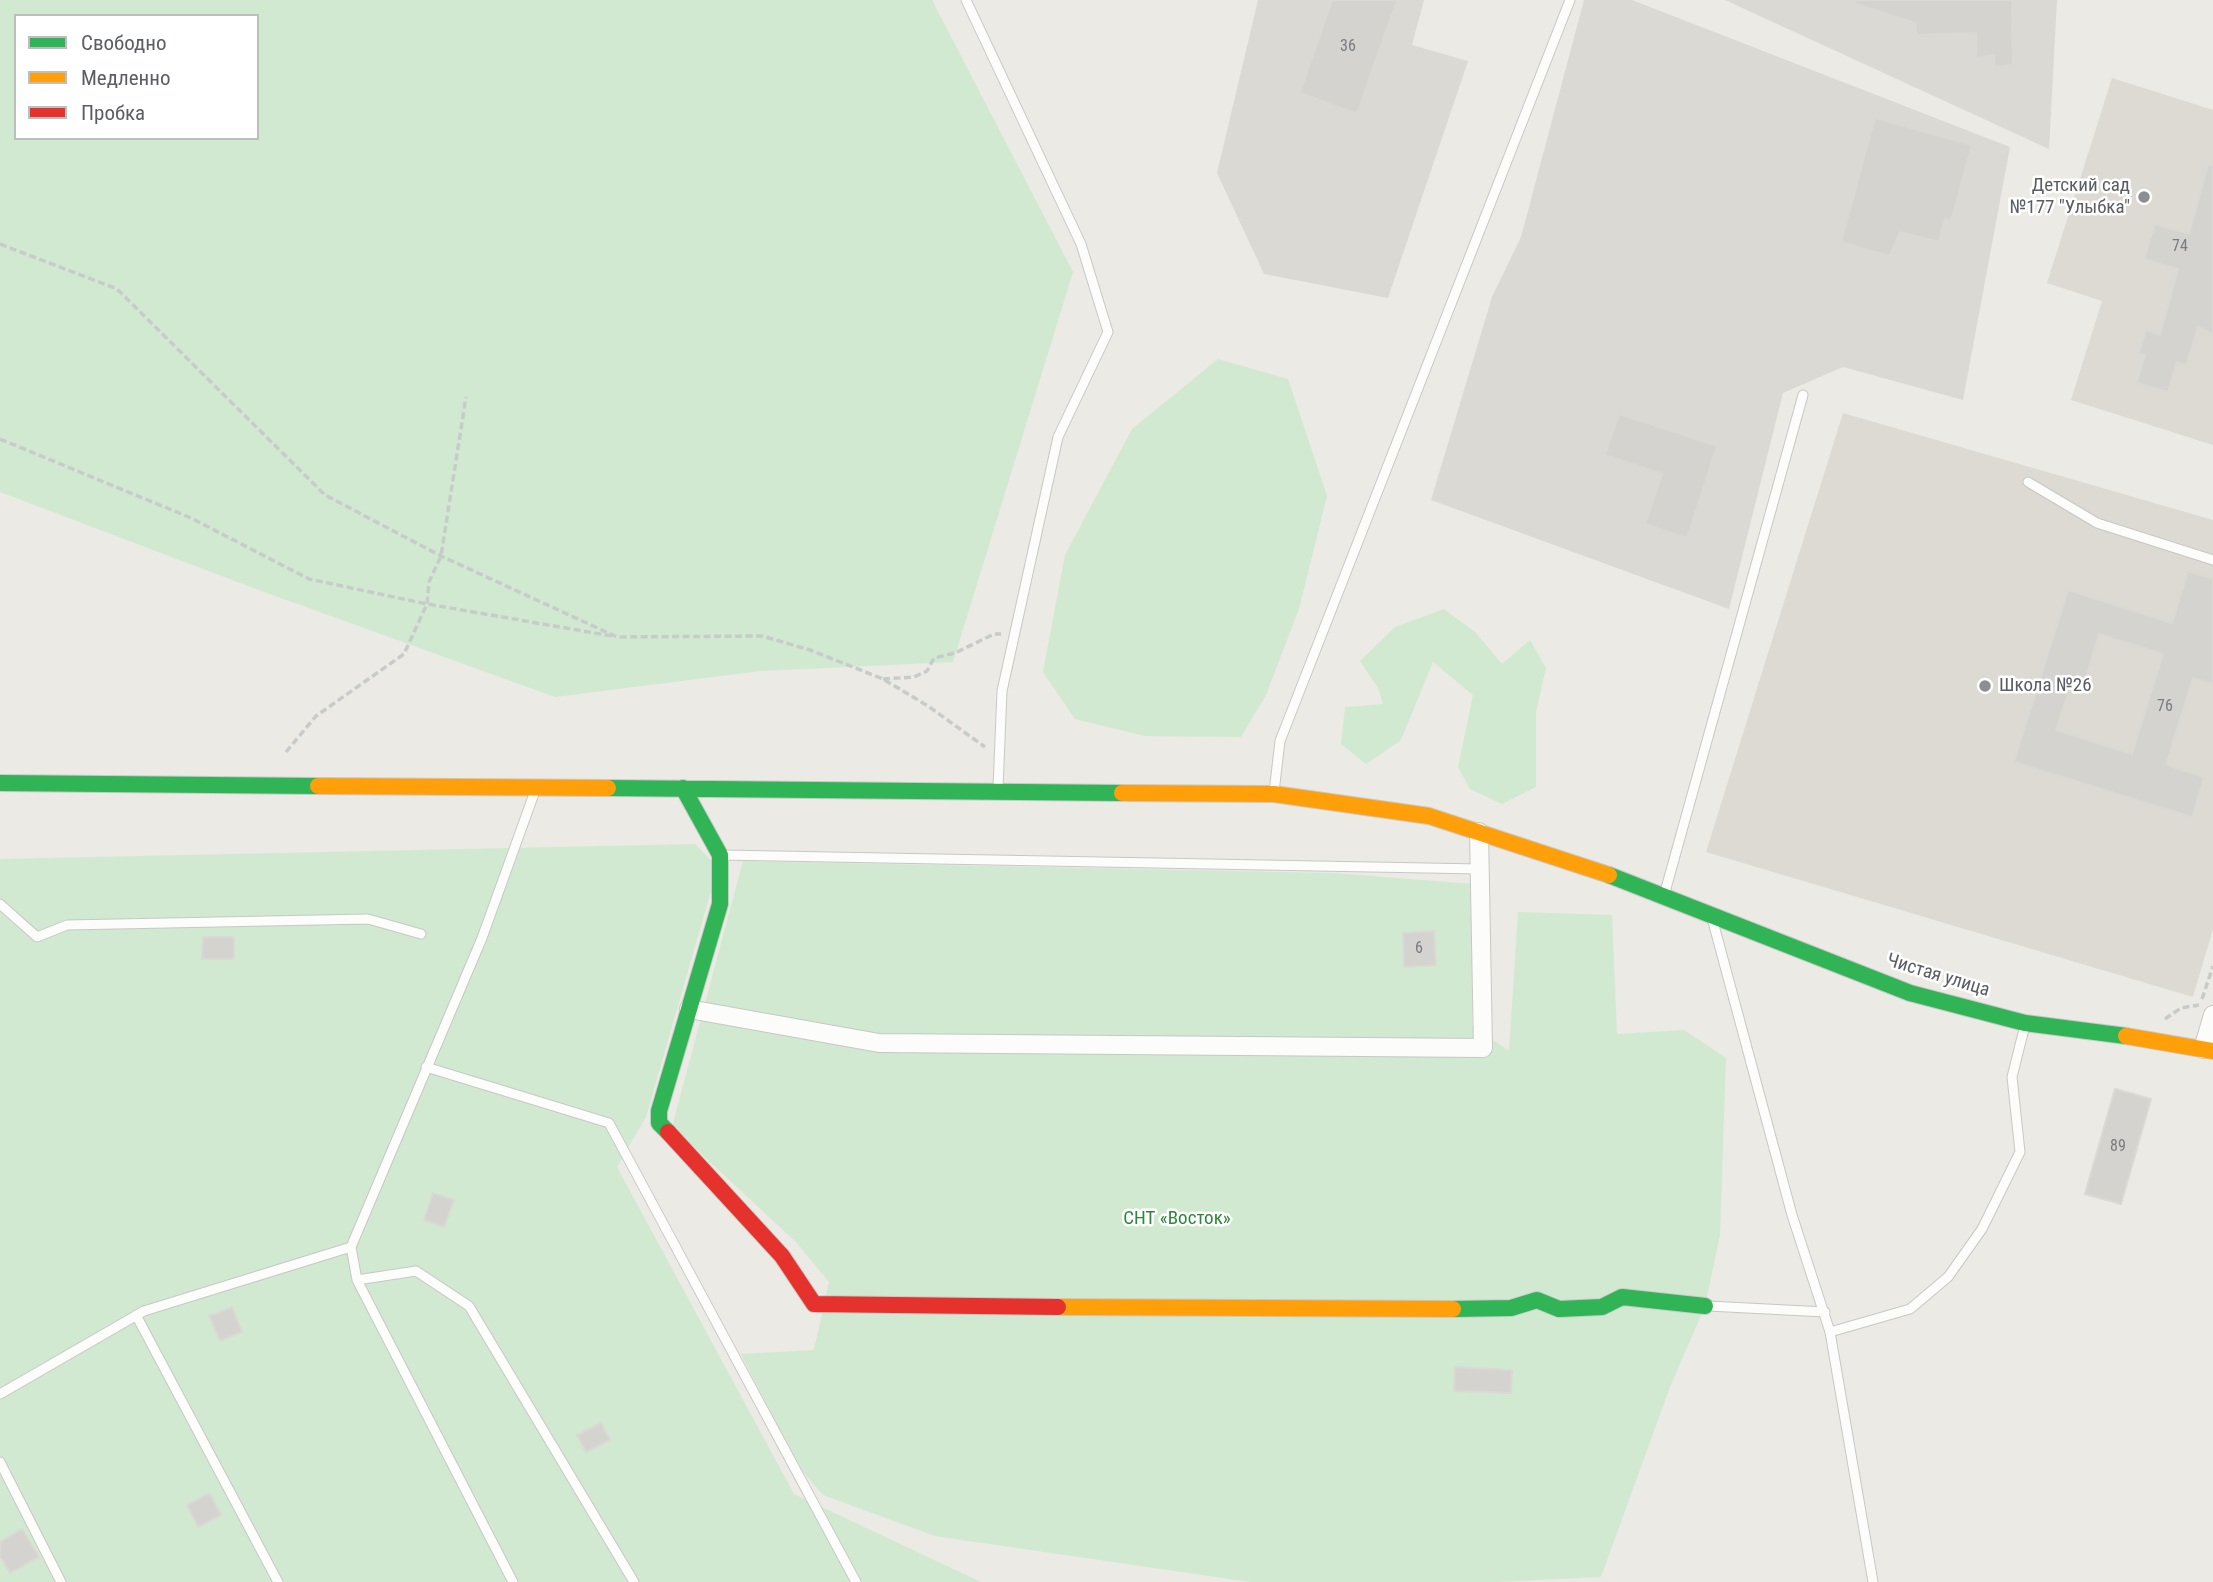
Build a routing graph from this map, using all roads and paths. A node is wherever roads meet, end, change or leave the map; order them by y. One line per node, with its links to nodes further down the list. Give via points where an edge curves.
1 (966, 0): 11 (lane, via 1081,244 1108,332 1058,437)
2 (1570, 0): 20 (lane, via 1280,741)
3 (0, 244): 8 (path, via 117,289 325,495)
4 (1803, 394): 24 (lane)
5 (466, 397): 8 (path)
6 (0, 439): 10 (path, via 191,518 309,579)
7 (2028, 482): 9 (lane, via 2097,523)
8 (441, 556): 10 (path, via 429,582); 12 (path)
9 (2213, 560)
10 (427, 604): 12 (path); 14 (path, via 404,654 316,716)
11 (1013, 635): 13 (path, via 994,634 934,658 927,671 914,677); 15 (lane, via 1002,691)
12 (617, 637): 13 (path, via 762,636)
13 (883, 679): 15 (path)
14 (286, 752)
15 (998, 757): 19 (lane)
16 (0, 783): 17 (main road, Чистая улица)
17 (537, 787): 18 (main road, Чистая улица); 34 (lane, via 482,938)
18 (683, 788): 19 (main road, Чистая улица); 22 (main road)
19 (998, 790): 20 (main road, Чистая улица)
20 (1274, 794): 21 (main road, Чистая улица, via 1429,816)
21 (1479, 832): 23 (street); 24 (main road, Чистая улица)
22 (720, 855): 23 (lane); 29 (main road, via 720,904)
23 (1480, 869): 29 (street, via 1483,1048 878,1043)
24 (1664, 895): 26 (main road, Чистая улица)
25 (0, 904): 27 (lane, via 37,937 67,925 368,919)
26 (1712, 917): 31 (main road, Чистая улица, via 1910,993); 38 (lane, via 1792,1215)
27 (421, 934)
28 (2213, 966): 32 (path, via 2201,1005 2181,1007 2156,1025)
29 (689, 1010): 37 (main road, via 659,1123 782,1256 814,1304 1374,1310 1511,1308 1537,1300 1559,1309 1602,1307 1622,1297)
30 (2213, 1015): 33 (street)
31 (2025, 1023): 32 (main road, Чистая улица); 40 (lane, via 2012,1077 2020,1152 1982,1229 1948,1277 1910,1309)
32 (2152, 1040): 33 (main road, Чистая улица)
33 (2208, 1050)
34 (426, 1067): 35 (lane); 47 (lane, via 609,1124)
35 (351, 1247): 36 (lane); 39 (lane)
36 (357, 1280): 45 (lane); 46 (lane, via 416,1270 469,1306)
37 (1705, 1306): 38 (lane)
38 (1825, 1312): 40 (lane)
39 (136, 1315): 41 (lane); 44 (lane)
40 (1830, 1332): 48 (lane)
41 (0, 1394)
42 (0, 1462): 43 (lane)
43 (61, 1582)
44 (278, 1582)
45 (513, 1582)
46 (634, 1582)
47 (856, 1582)
48 (1873, 1582)

